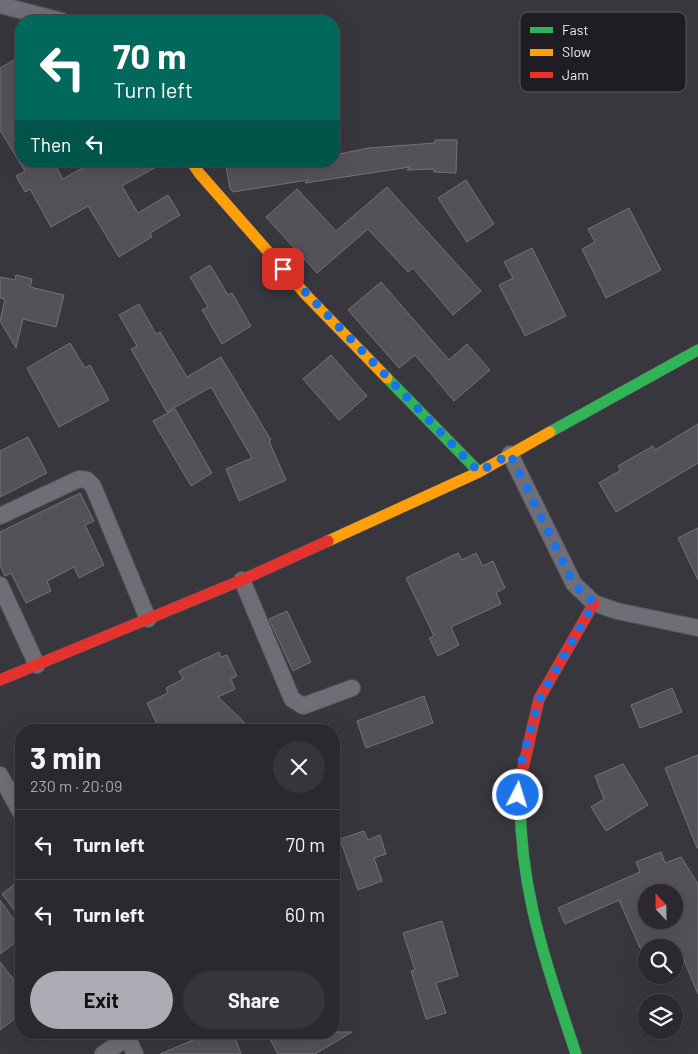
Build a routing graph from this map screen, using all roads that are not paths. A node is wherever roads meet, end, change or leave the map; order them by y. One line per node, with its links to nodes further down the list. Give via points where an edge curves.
1 (0, 5): 2 (street)
2 (39, 15)
3 (194, 167): 6 (street, via 307,296)
4 (698, 350): 5 (street)
5 (510, 454): 6 (street); 10 (street, via 574,584)
6 (479, 472): 8 (street)
7 (0, 516): 11 (street, via 79,479 87,480 93,486)
8 (242, 580): 11 (street); 15 (street, via 292,700 303,706)
9 (0, 585): 13 (street)
10 (594, 603): 12 (street, via 616,611); 22 (street, via 539,700 522,760 517,813 525,877 540,947)
11 (148, 619): 13 (street)
12 (698, 628)
13 (37, 665): 14 (street)
14 (0, 680)
15 (352, 688)
16 (0, 775): 17 (street)
17 (15, 802)
18 (121, 1039): 20 (street)
19 (128, 1039): 21 (street)
20 (103, 1054)
21 (135, 1054)
22 (576, 1054)

